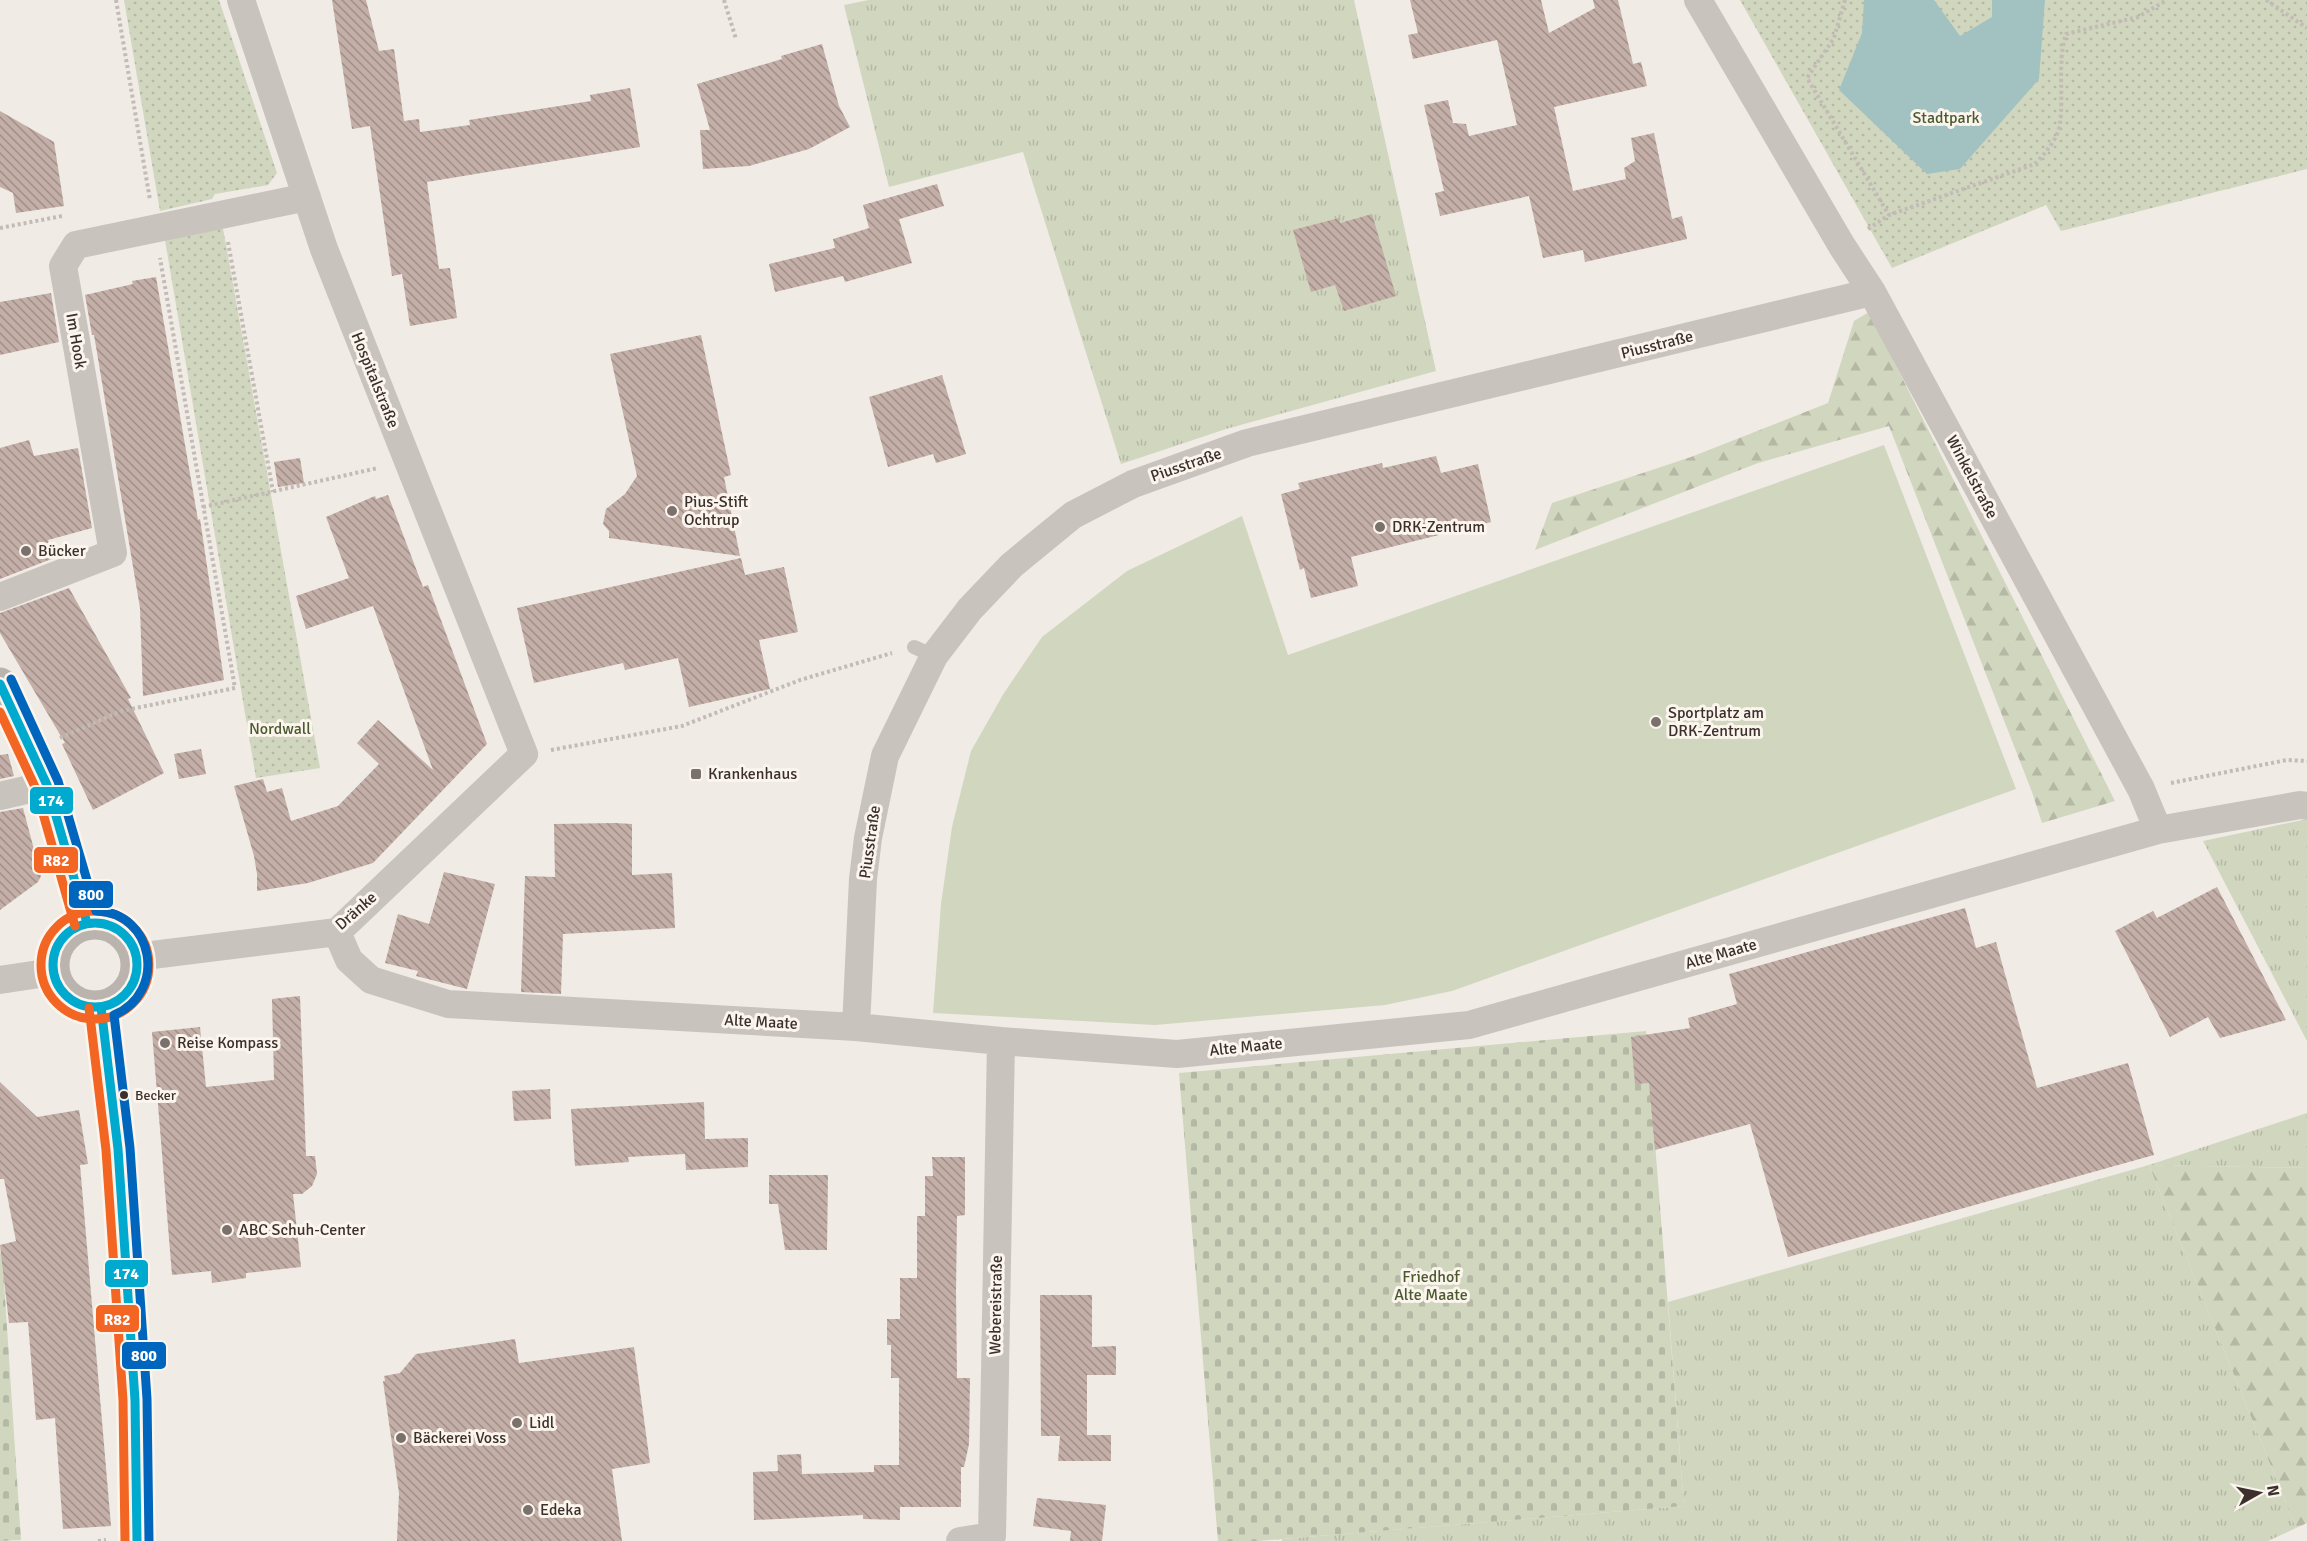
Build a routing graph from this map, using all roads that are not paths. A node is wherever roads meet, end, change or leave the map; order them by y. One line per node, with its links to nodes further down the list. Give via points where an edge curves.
1 (241, 0): 3 (street, Hospitalstraße)
2 (1698, 0): 4 (street, Winkelstraße)
3 (307, 197): 5 (street, Im Hook, via 76,244 63,266 113,554); 7 (street, Hospitalstraße, via 382,402)
4 (1872, 292): 11 (street, Winkelstraße, via 2141,789); 18 (street, Piusstraße, via 1247,443 1133,484 1073,515 1012,564 924,651 885,756 868,838)
5 (0, 597)
6 (0, 684): 8 (street)
7 (524, 754): 13 (street, Dränke)
8 (47, 785): 9 (street); 12 (street)
9 (0, 796)
10 (2307, 806): 11 (street)
11 (2158, 830): 19 (street, Alte Maate, via 1469,1025 1177,1054)
12 (87, 923): 14 (street, via 105,923 119,930 131,942); 15 (street, via 62,938 54,954)
13 (337, 932): 14 (street, Dränke); 18 (street, Alte Maate, via 349,960 371,980 448,1004)
14 (136, 957): 17 (street, via 136,974 129,991)
15 (53, 972): 16 (street); 17 (street, via 60,990 76,1003)
16 (0, 980)
17 (101, 1007): 20 (street, via 119,1161 135,1400)
18 (856, 1027): 19 (street, Alte Maate)
19 (1001, 1041): 21 (street, Webereistraße, via 992,1536)
20 (137, 1541)
21 (960, 1541)

